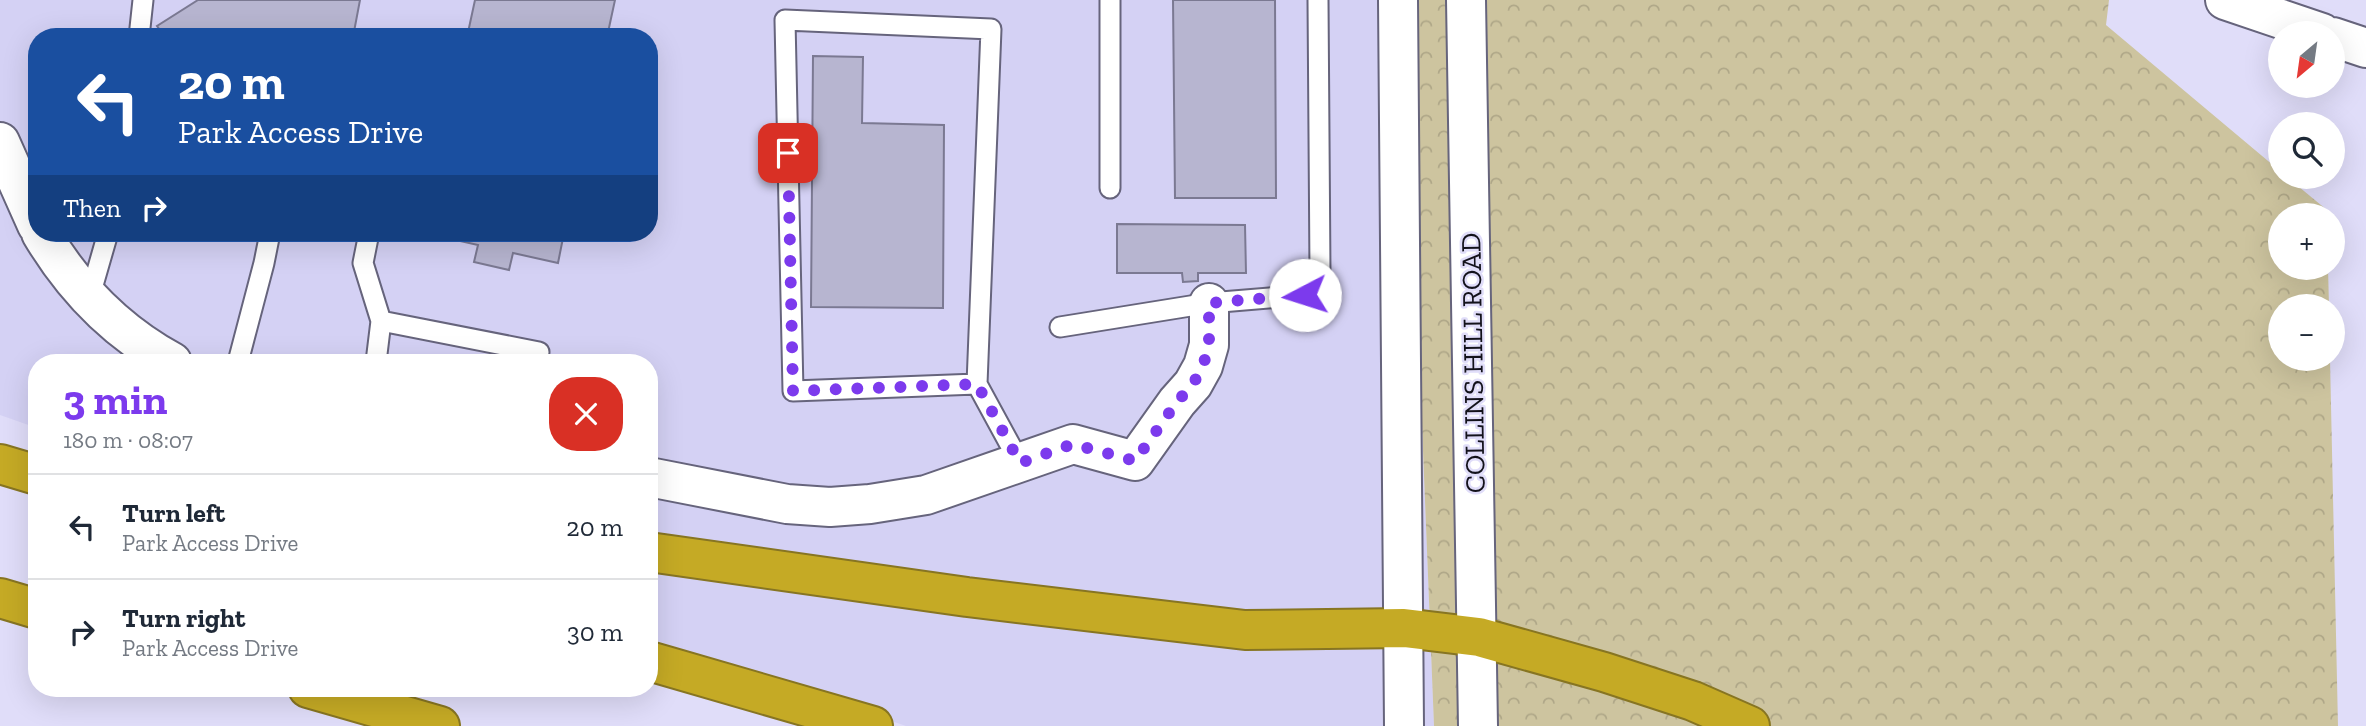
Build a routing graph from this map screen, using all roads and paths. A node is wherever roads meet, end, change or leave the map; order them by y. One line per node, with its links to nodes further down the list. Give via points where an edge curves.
1 (143, 0): 8 (lane)
2 (1110, 0): 12 (lane)
3 (1318, 0): 19 (lane, via 1320,273 1305,295)
4 (1398, 0): 36 (street)
5 (1466, 0): 37 (street, COLLINS HILL ROAD)
6 (2225, 0): 7 (street)
7 (2287, 21)
8 (140, 28)
9 (2345, 41): 10 (street)
10 (2366, 48)
11 (0, 142): 13 (street)
12 (1110, 188)
13 (28, 209)
14 (46, 242): 18 (street)
15 (105, 242): 18 (lane)
16 (268, 242): 24 (lane)
17 (367, 242): 20 (lane, via 363,263)
18 (89, 299): 23 (street)
19 (1209, 303): 21 (lane); 29 (street, via 1209,345 1203,366 1135,461 1073,444)
20 (381, 321): 22 (lane); 25 (lane)
21 (1060, 327)
22 (539, 352)
23 (159, 354)
24 (240, 354)
25 (377, 354)
26 (977, 384): 26 (lane, via 793,391 785,20 991,29); 29 (lane)
27 (0, 439): 28 (highway)
28 (28, 444)
29 (1020, 463): 32 (street, via 926,495 830,506 787,504)
30 (0, 464): 31 (highway)
31 (28, 472)
32 (658, 479)
33 (658, 553): 36 (highway, via 1245,630)
34 (0, 598): 35 (highway)
35 (28, 606)
36 (1404, 628): 37 (highway); 42 (street)
37 (1479, 637): 43 (street, COLLINS HILL ROAD); 44 (highway, via 1693,701)
38 (658, 664): 41 (highway)
39 (339, 697): 40 (highway)
40 (440, 726)
41 (873, 726)
42 (1404, 726)
43 (1478, 726)
44 (1750, 726)

